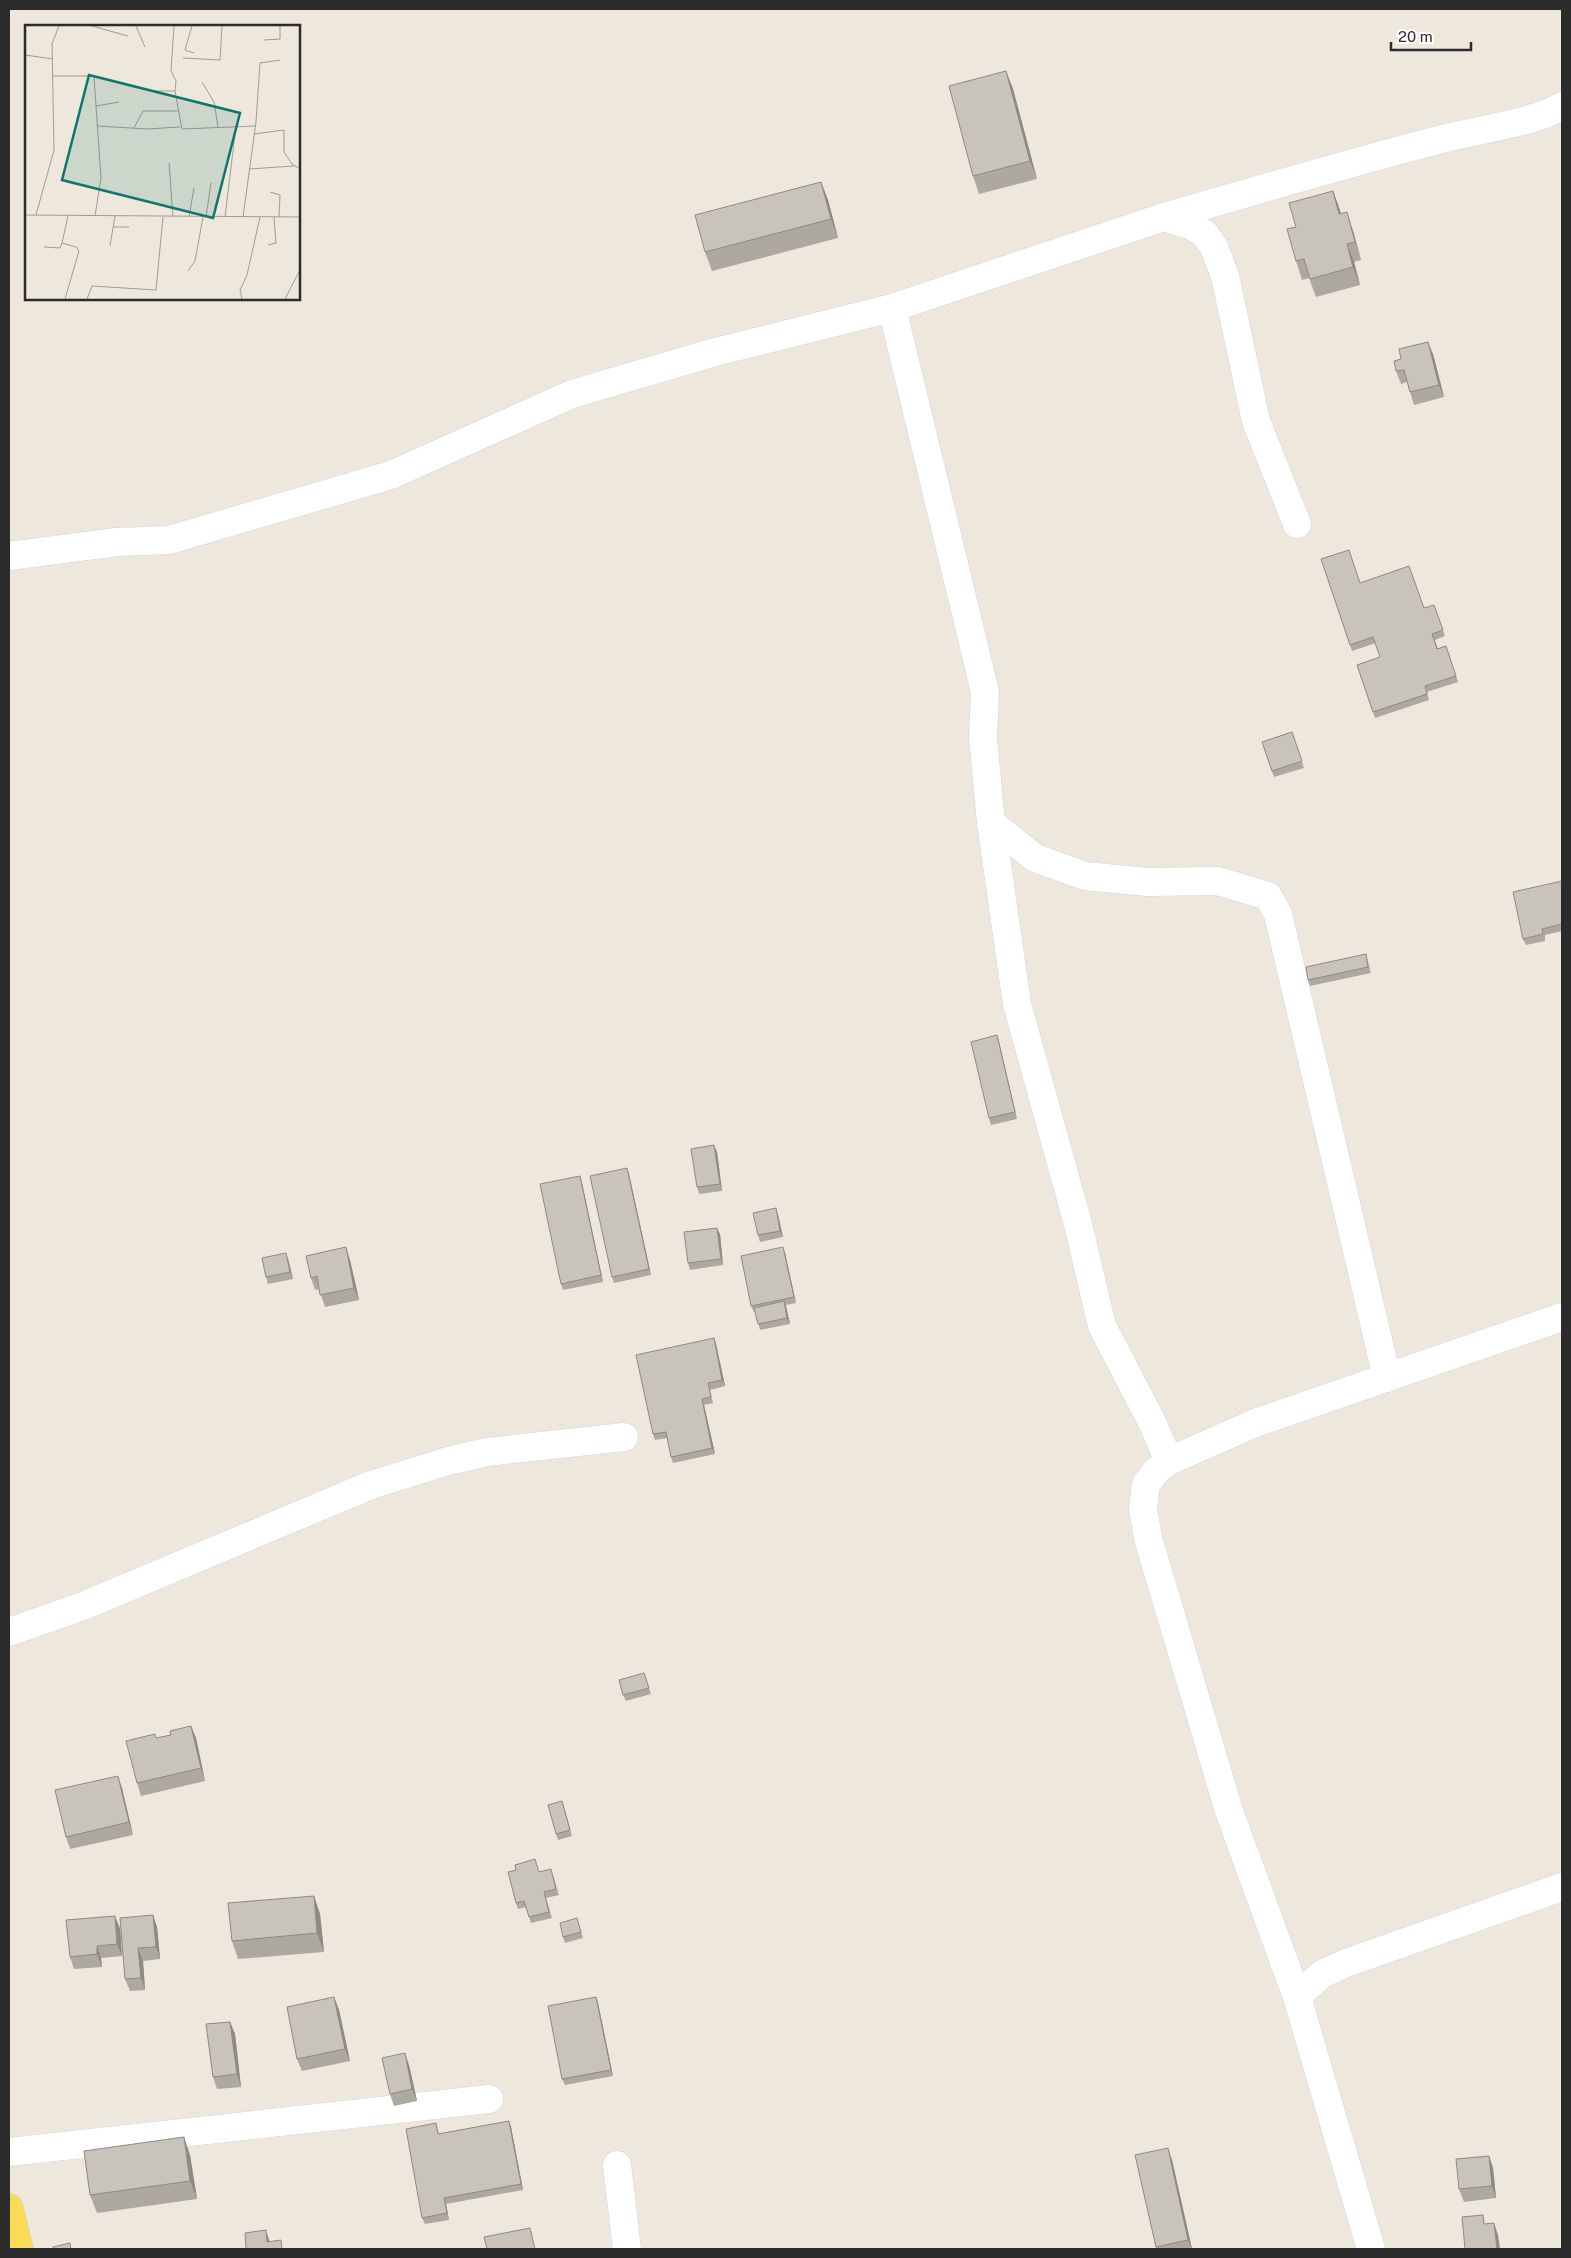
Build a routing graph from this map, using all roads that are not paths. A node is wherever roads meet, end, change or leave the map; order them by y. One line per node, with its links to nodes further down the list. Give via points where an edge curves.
1 (1562, 106): 2 (street, via 1545,115 1324,170)
2 (1164, 217): 3 (street); 4 (street, via 1190,225 1204,234 1214,247 1225,276 1256,421)
3 (892, 308): 5 (street, via 715,352 572,394 392,475 179,537); 6 (street, via 985,692 983,737)
4 (1297, 524)
5 (9, 556)
6 (991, 823): 8 (street, via 1034,858 1085,876 1147,882 1218,881 1268,896 1278,914); 10 (street, via 1017,1004 1078,1224 1102,1326)
7 (1562, 1317): 8 (street)
8 (1387, 1378): 10 (street, via 1255,1423)
9 (624, 1437): 11 (street, via 487,1452 371,1485 82,1606)
10 (1169, 1461): 13 (street, via 1146,1484 1143,1509 1148,1538 1229,1811)
11 (9, 1632)
12 (1562, 1887): 13 (street, via 1346,1963 1322,1974)
13 (1297, 1997): 20 (street)
14 (490, 2099): 15 (street)
15 (9, 2152)
16 (616, 2165): 19 (street)
17 (9, 2208): 18 (main road)
18 (19, 2249)
19 (627, 2249)
20 (1372, 2249)

